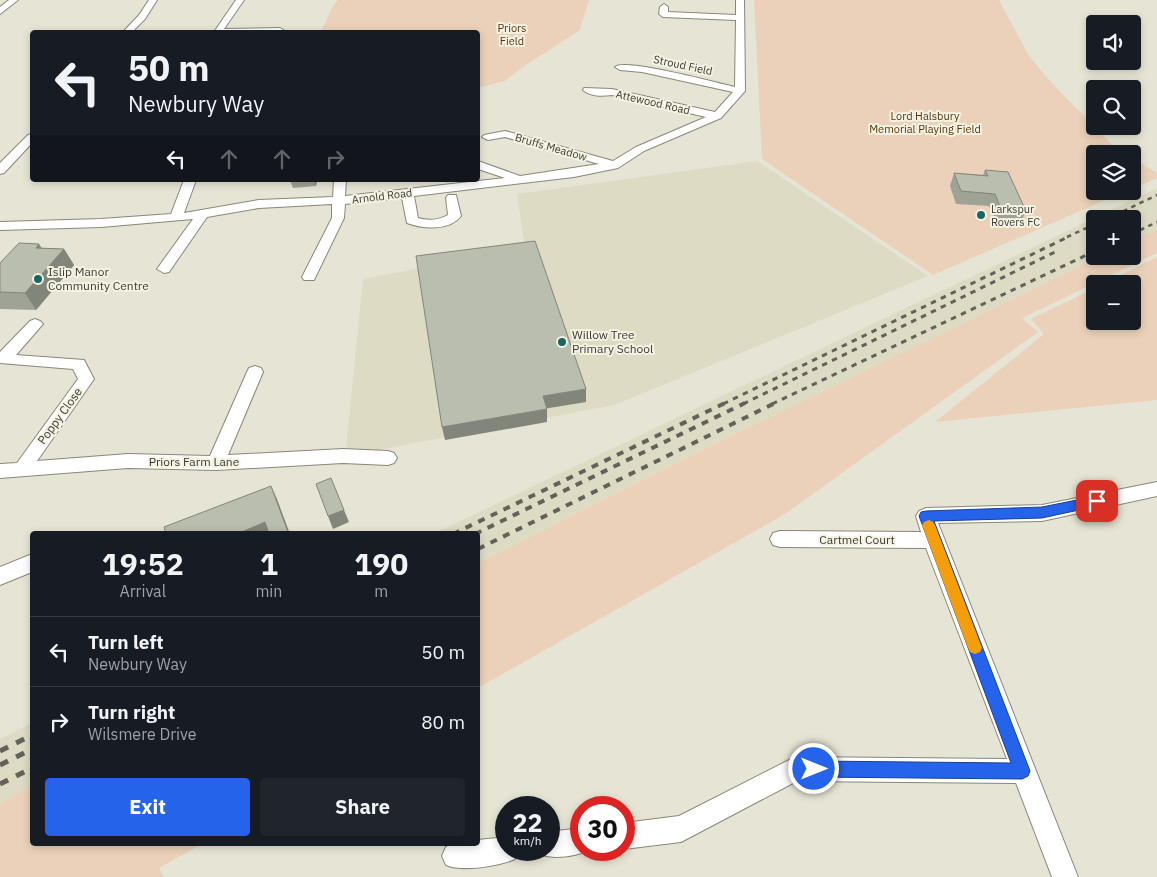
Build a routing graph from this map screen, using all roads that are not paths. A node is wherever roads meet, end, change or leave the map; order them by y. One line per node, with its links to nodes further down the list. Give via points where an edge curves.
1 (14, 0): 6 (street)
2 (153, 0): 8 (street)
3 (240, 0): 9 (street)
4 (740, 0): 7 (street)
5 (664, 7): 7 (street, via 663,14)
6 (0, 11)
7 (740, 18): 12 (street)
8 (129, 30)
9 (220, 30)
10 (620, 67): 12 (street, Stroud Field)
11 (588, 90): 13 (street, Attewood Road, via 612,92)
12 (740, 90): 13 (street, Arnold Road)
13 (717, 116): 16 (street, Arnold Road, via 640,148)
14 (488, 137): 16 (street, Bruffs Meadow, via 505,134)
15 (30, 139): 18 (street)
16 (614, 165): 19 (street, Arnold Road)
17 (480, 166): 19 (street)
18 (0, 170)
19 (520, 179): 22 (street, Arnold Road)
20 (189, 182): 26 (street)
21 (340, 182): 24 (street)
22 (407, 192): 23 (street, via 412,220 419,224 448,221 455,216); 24 (street, Arnold Road)
23 (452, 198)
24 (339, 201): 25 (street, Arnold Road, via 295,200); 29 (street, via 338,218)
25 (202, 214): 26 (street, Arnold Road); 28 (street)
26 (176, 217): 27 (street, Arnold Road, via 75,225)
27 (0, 226)
28 (164, 269)
29 (309, 277)
30 (35, 324): 34 (street, Poppy Close, via 3,359 78,364 86,380)
31 (255, 372): 33 (street)
32 (388, 458): 33 (street, Priors Farm Lane, via 343,456)
33 (216, 463): 34 (street, Priors Farm Lane, via 128,461)
34 (22, 469): 35 (street, Priors Farm Lane)
35 (0, 471)
36 (1156, 492): 38 (street, via 1042,512 926,516)
37 (780, 539): 38 (street, Cartmel Court)
38 (933, 540): 41 (street)
39 (30, 564): 40 (street)
40 (0, 576)
41 (1022, 771): 42 (street, via 795,769 681,829); 45 (street)
42 (635, 835)
43 (495, 851): 44 (street)
44 (455, 856)
45 (1064, 877)

